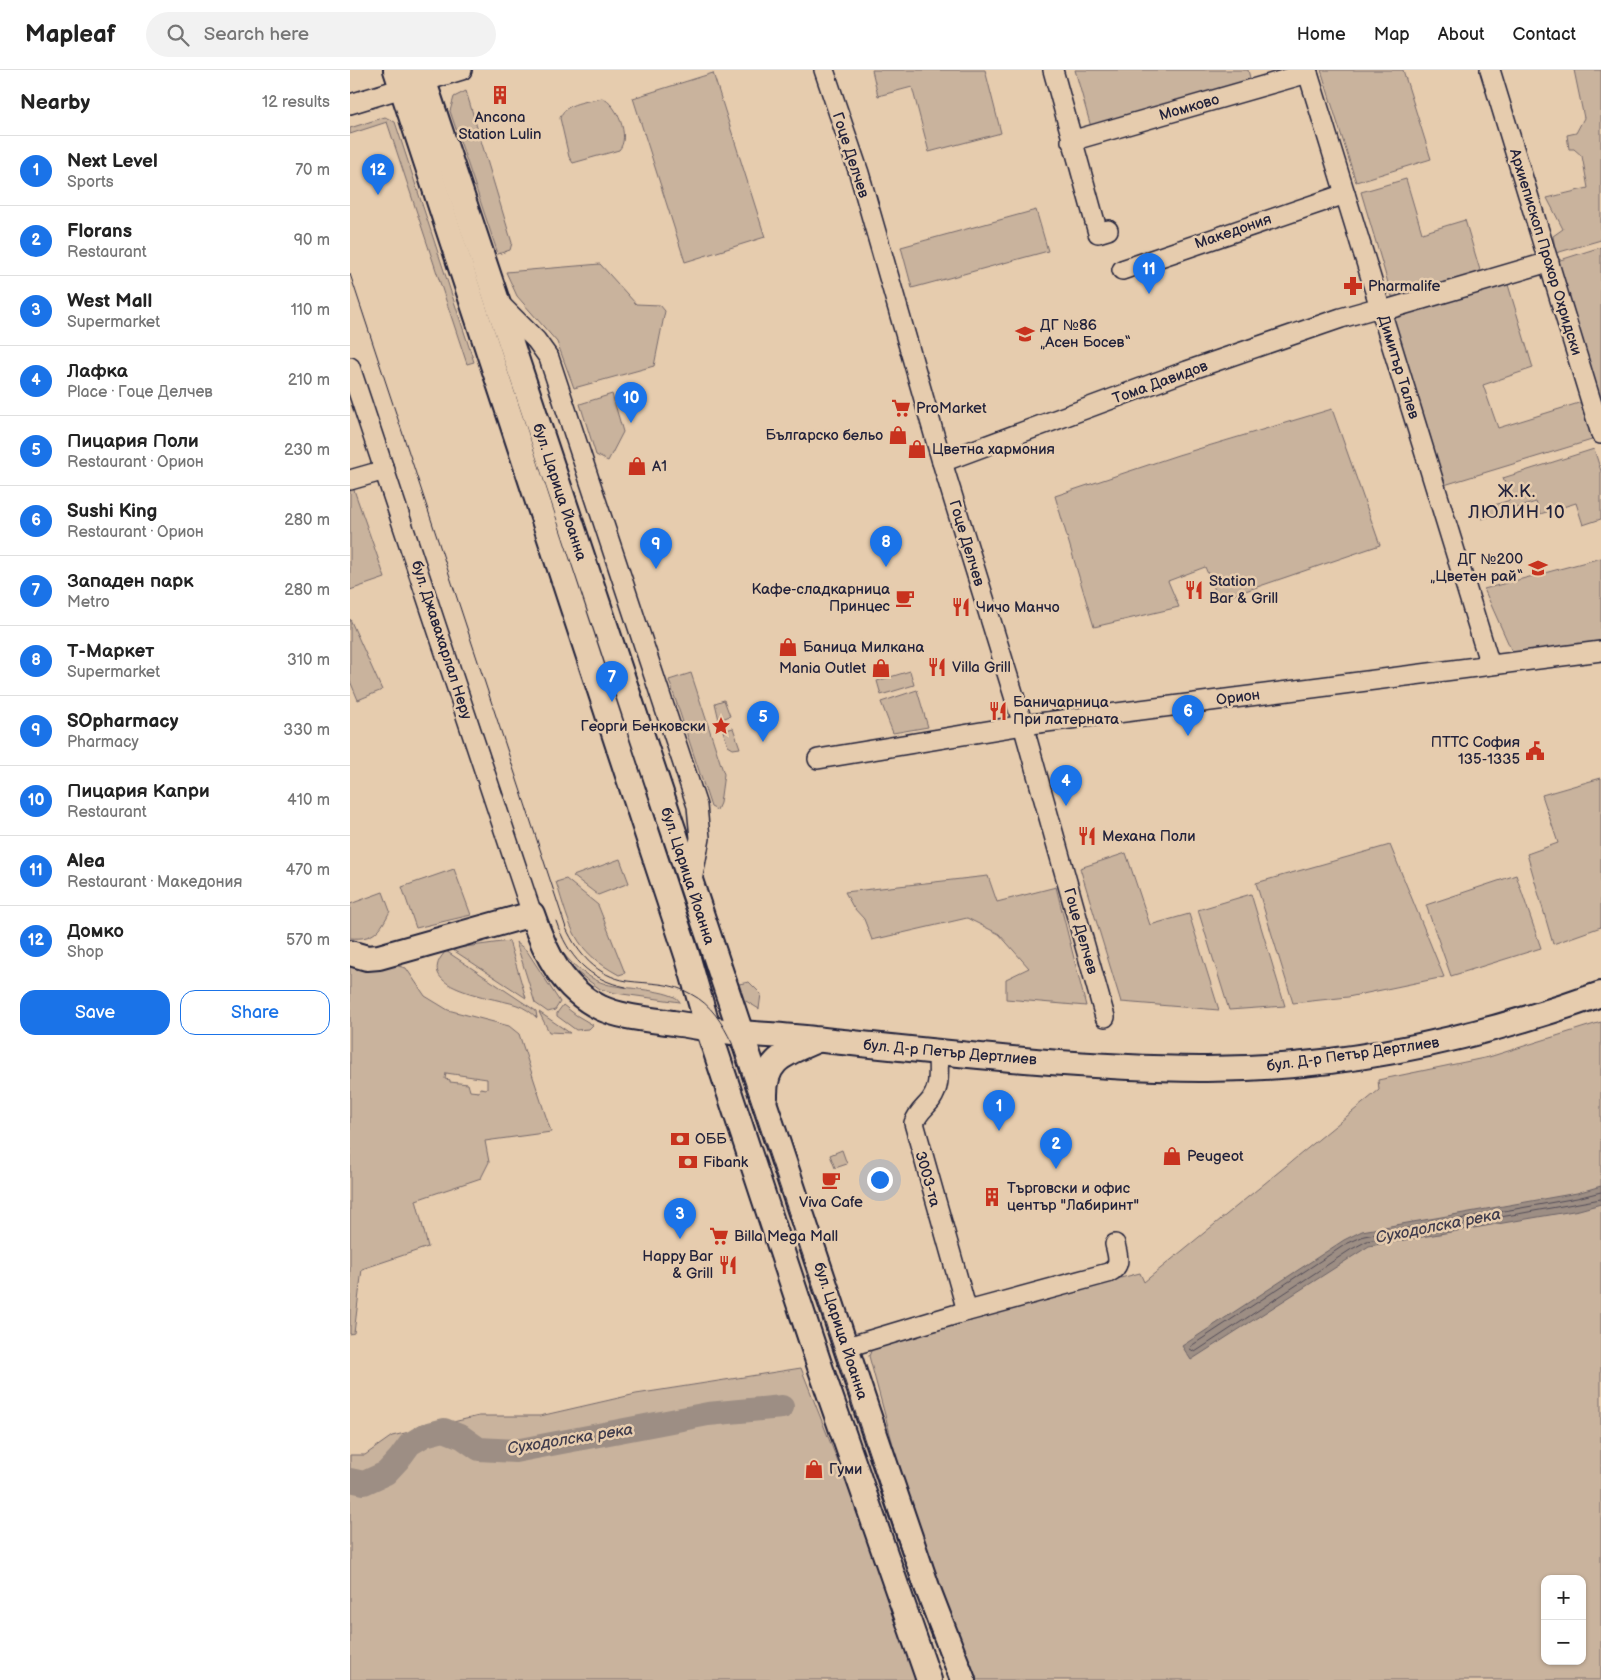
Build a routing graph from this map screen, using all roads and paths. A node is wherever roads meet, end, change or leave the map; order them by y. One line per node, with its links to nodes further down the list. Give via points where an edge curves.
1 (462, 70): 6 (street)
2 (824, 70): 17 (street, Гоце Делчев, via 859,173)
3 (1053, 70): 8 (street)
4 (1490, 70): 11 (street, Архиепископ Прохор Охридски)
5 (1308, 72): 8 (street, Момково); 9 (street, Димитър Талев)
6 (411, 77): 7 (street); 13 (main road, бул. Царица Йоанна); 29 (main road, бул. Царица Йоанна)
7 (350, 104)
8 (1071, 140): 10 (street)
9 (1345, 194): 12 (street, Македония); 14 (street, Димитър Талев)
10 (1103, 232)
11 (1549, 262): 14 (street, Тома Давидов); 16 (street, Архиепископ Прохор Охридски)
12 (1122, 270)
13 (497, 301): 24 (main road, бул. Царица Йоанна); 24 (street, via 536,340 548,358 697,806 700,838)
14 (1381, 309): 17 (street, Тома Давидов, via 1340,318 1187,371); 21 (street, Димитър Талев)
15 (350, 367): 18 (street, бул. Джавахарлал Неру)
16 (1600, 428)
17 (942, 462): 22 (street, Гоце Делчев)
18 (385, 470): 19 (street); 25 (street, бул. Джавахарлал Неру)
19 (350, 480)
20 (1601, 651): 21 (street, Орион)
21 (1490, 665): 22 (street, Орион)
22 (1024, 725): 23 (street, Орион); 28 (street, Гоце Делчев)
23 (818, 759)
24 (691, 888): 30 (main road, бул. Царица Йоанна)
25 (532, 914): 26 (main road, via 379,957 367,958); 29 (main road, бул. Д-р Петър Дертлиев, via 543,949 568,984 582,996 616,1013)
26 (350, 953)
27 (1601, 994): 32 (main road, бул. Д-р Петър Дертлиев, via 1456,1040 1370,1055 1272,1066 1202,1069 1130,1067)
28 (1105, 1017)
29 (708, 1028): 30 (main road, бул. Д-р Петър Дертлиев); 37 (main road, бул. Царица Йоанна)
30 (740, 1033): 31 (main road, бул. Д-р Петър Дертлиев); 33 (main road, бул. Царица Йоанна)
31 (819, 1039): 32 (main road, бул. Д-р Петър Дертлиев); 33 (main road, via 773,1063 766,1080)
32 (938, 1053): 35 (street, 3003-та, via 938,1088 930,1102 917,1114 914,1123)
33 (765, 1103): 36 (main road, бул. Царица Йоанна)
34 (1115, 1244): 35 (street, via 1119,1262 1108,1273)
35 (967, 1311): 36 (street)
36 (847, 1347): 38 (main road, бул. Царица Йоанна, via 927,1587)
37 (928, 1680)
38 (963, 1680)

